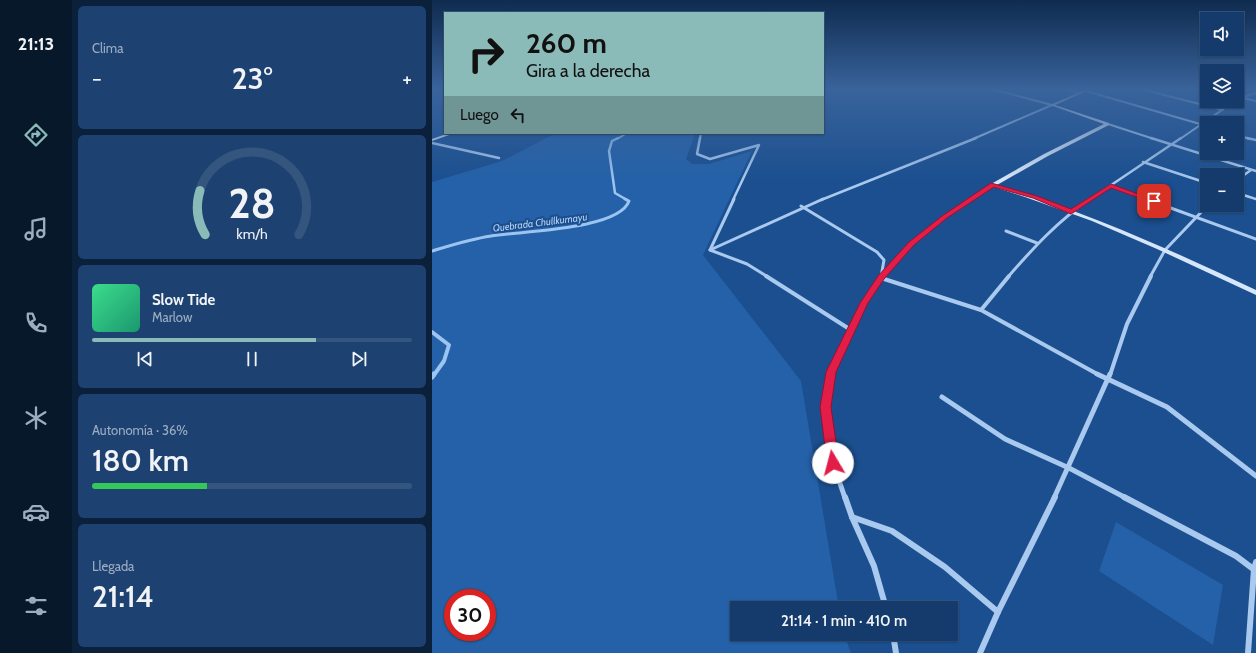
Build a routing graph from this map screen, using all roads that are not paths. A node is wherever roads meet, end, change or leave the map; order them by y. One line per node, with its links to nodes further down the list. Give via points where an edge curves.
1 (1018, 119): 24 (street, via 902,168)
2 (1095, 119): 5 (street)
3 (1186, 119): 4 (street)
4 (1200, 123)
5 (1108, 124): 13 (street); 20 (street)
6 (1200, 125): 13 (street)
7 (449, 134): 10 (street)
8 (701, 134): 31 (street, via 697,154 710,159 758,145)
9 (1244, 137): 11 (street)
10 (432, 140)
11 (1256, 140)
12 (432, 143): 14 (street)
13 (1171, 144): 15 (street); 16 (street)
14 (498, 158)
15 (1142, 162): 19 (street); 21 (street)
16 (1251, 170): 17 (street); 18 (street)
17 (1256, 171)
18 (1244, 175)
19 (1200, 181)
20 (993, 185): 25 (street, via 1035,197); 33 (street, via 944,217 911,244)
21 (1111, 186): 25 (street); 27 (street)
22 (1244, 195): 23 (street)
23 (1256, 199)
24 (801, 206): 31 (street); 33 (street, via 877,252 884,260)
25 (1071, 212): 30 (street); 32 (street)
26 (1201, 212): 27 (street)
27 (1196, 217): 29 (street); 32 (street)
28 (1006, 231): 30 (street)
29 (1256, 239)
30 (1037, 244): 35 (street)
31 (710, 250): 36 (street, via 747,264)
32 (1165, 250): 34 (street); 37 (street, via 1127,324)
33 (881, 278): 35 (street); 36 (street, via 864,303)
34 (1256, 293)
35 (981, 310): 37 (street)
36 (851, 330): 41 (street, via 831,372 825,407 833,463)
37 (1108, 380): 39 (street); 40 (street, via 1167,407)
38 (942, 397): 39 (street, via 1005,439)
39 (1069, 468): 42 (street); 44 (street)
40 (1256, 476)
41 (852, 517): 43 (street, via 874,566); 44 (street, via 892,531 945,567)
42 (1255, 568): 48 (street)
43 (884, 601)
44 (998, 612): 47 (street)
45 (894, 641): 46 (street)
46 (896, 653)
47 (980, 653)
48 (1248, 653)

